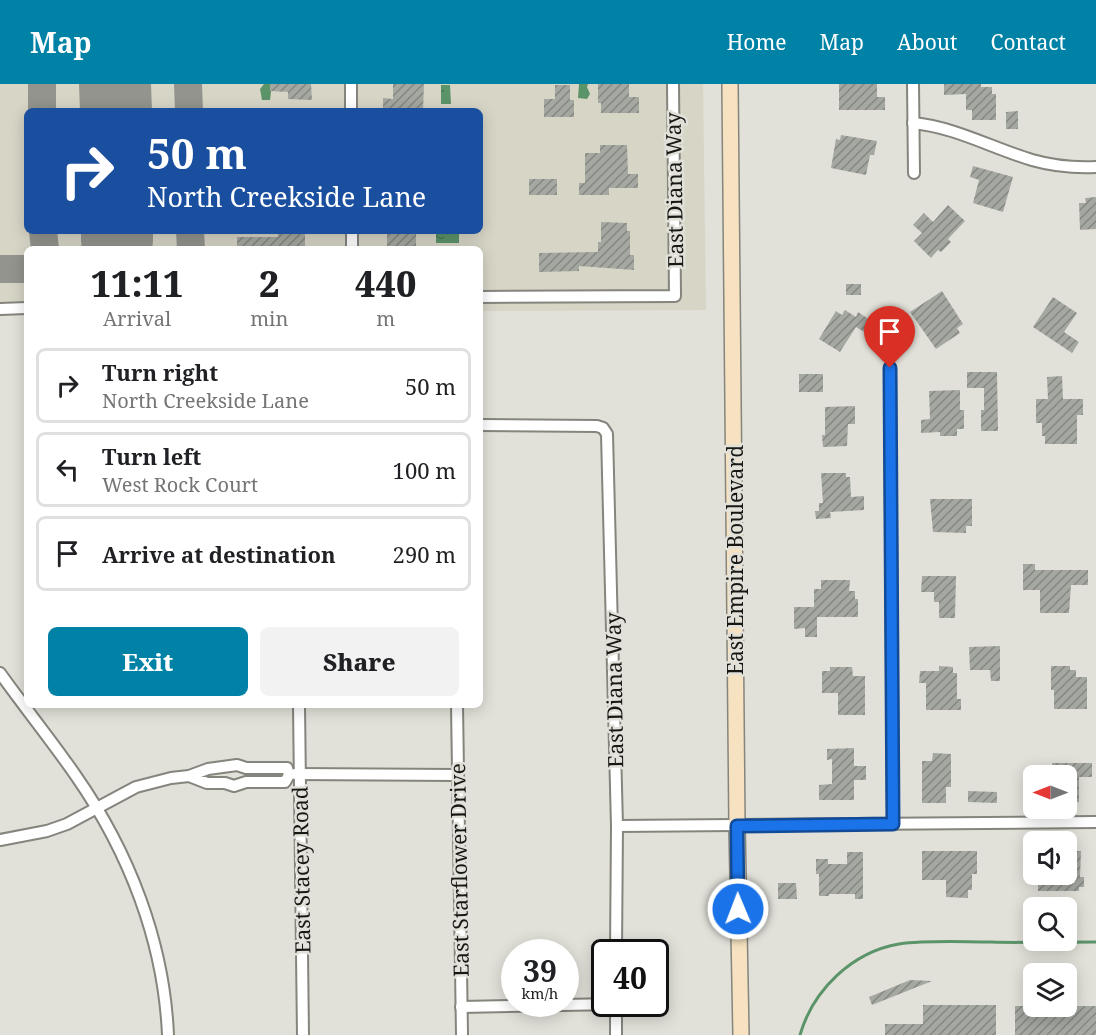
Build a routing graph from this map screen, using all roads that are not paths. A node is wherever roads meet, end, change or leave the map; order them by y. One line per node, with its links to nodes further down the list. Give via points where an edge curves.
1 (351, 84): 5 (street)
2 (673, 84): 9 (street, East Diana Way, via 675,296)
3 (730, 84): 28 (street, East Empire Boulevard)
4 (913, 84): 6 (street)
5 (351, 108)
6 (913, 123): 7 (street, via 936,125 1033,160 1071,168); 8 (street)
7 (1096, 167)
8 (914, 173)
9 (483, 297)
10 (24, 308): 11 (street)
11 (0, 309)
12 (890, 368): 26 (street)
13 (483, 425): 27 (street, East Diana Way, via 597,426 607,434)
14 (0, 673): 15 (street)
15 (24, 706)
16 (26, 708): 24 (street)
17 (299, 708): 20 (street, East Stacey Road)
18 (457, 708): 21 (street, East Starflower Drive)
19 (246, 768): 20 (street, via 287,768); 22 (street, via 237,765 208,769); 23 (street)
20 (294, 774): 21 (street); 23 (street, via 285,783); 35 (street, East Stacey Road)
21 (457, 775): 32 (street, East Starflower Drive)
22 (189, 776): 23 (street, via 207,783); 24 (street, via 136,787)
23 (246, 783)
24 (96, 807): 29 (street, via 47,831); 34 (street, via 136,887 160,968)
25 (1096, 822): 26 (street)
26 (893, 824): 28 (street)
27 (617, 826): 28 (street); 30 (street, East Diana Way)
28 (737, 826): 38 (street, East Empire Boulevard)
29 (3, 837)
30 (616, 939)
31 (591, 1004): 32 (street)
32 (461, 1007): 36 (street, East Starflower Drive)
33 (616, 1017): 37 (street)
34 (168, 1035)
35 (303, 1035)
36 (462, 1035)
37 (616, 1035)
38 (741, 1035)

